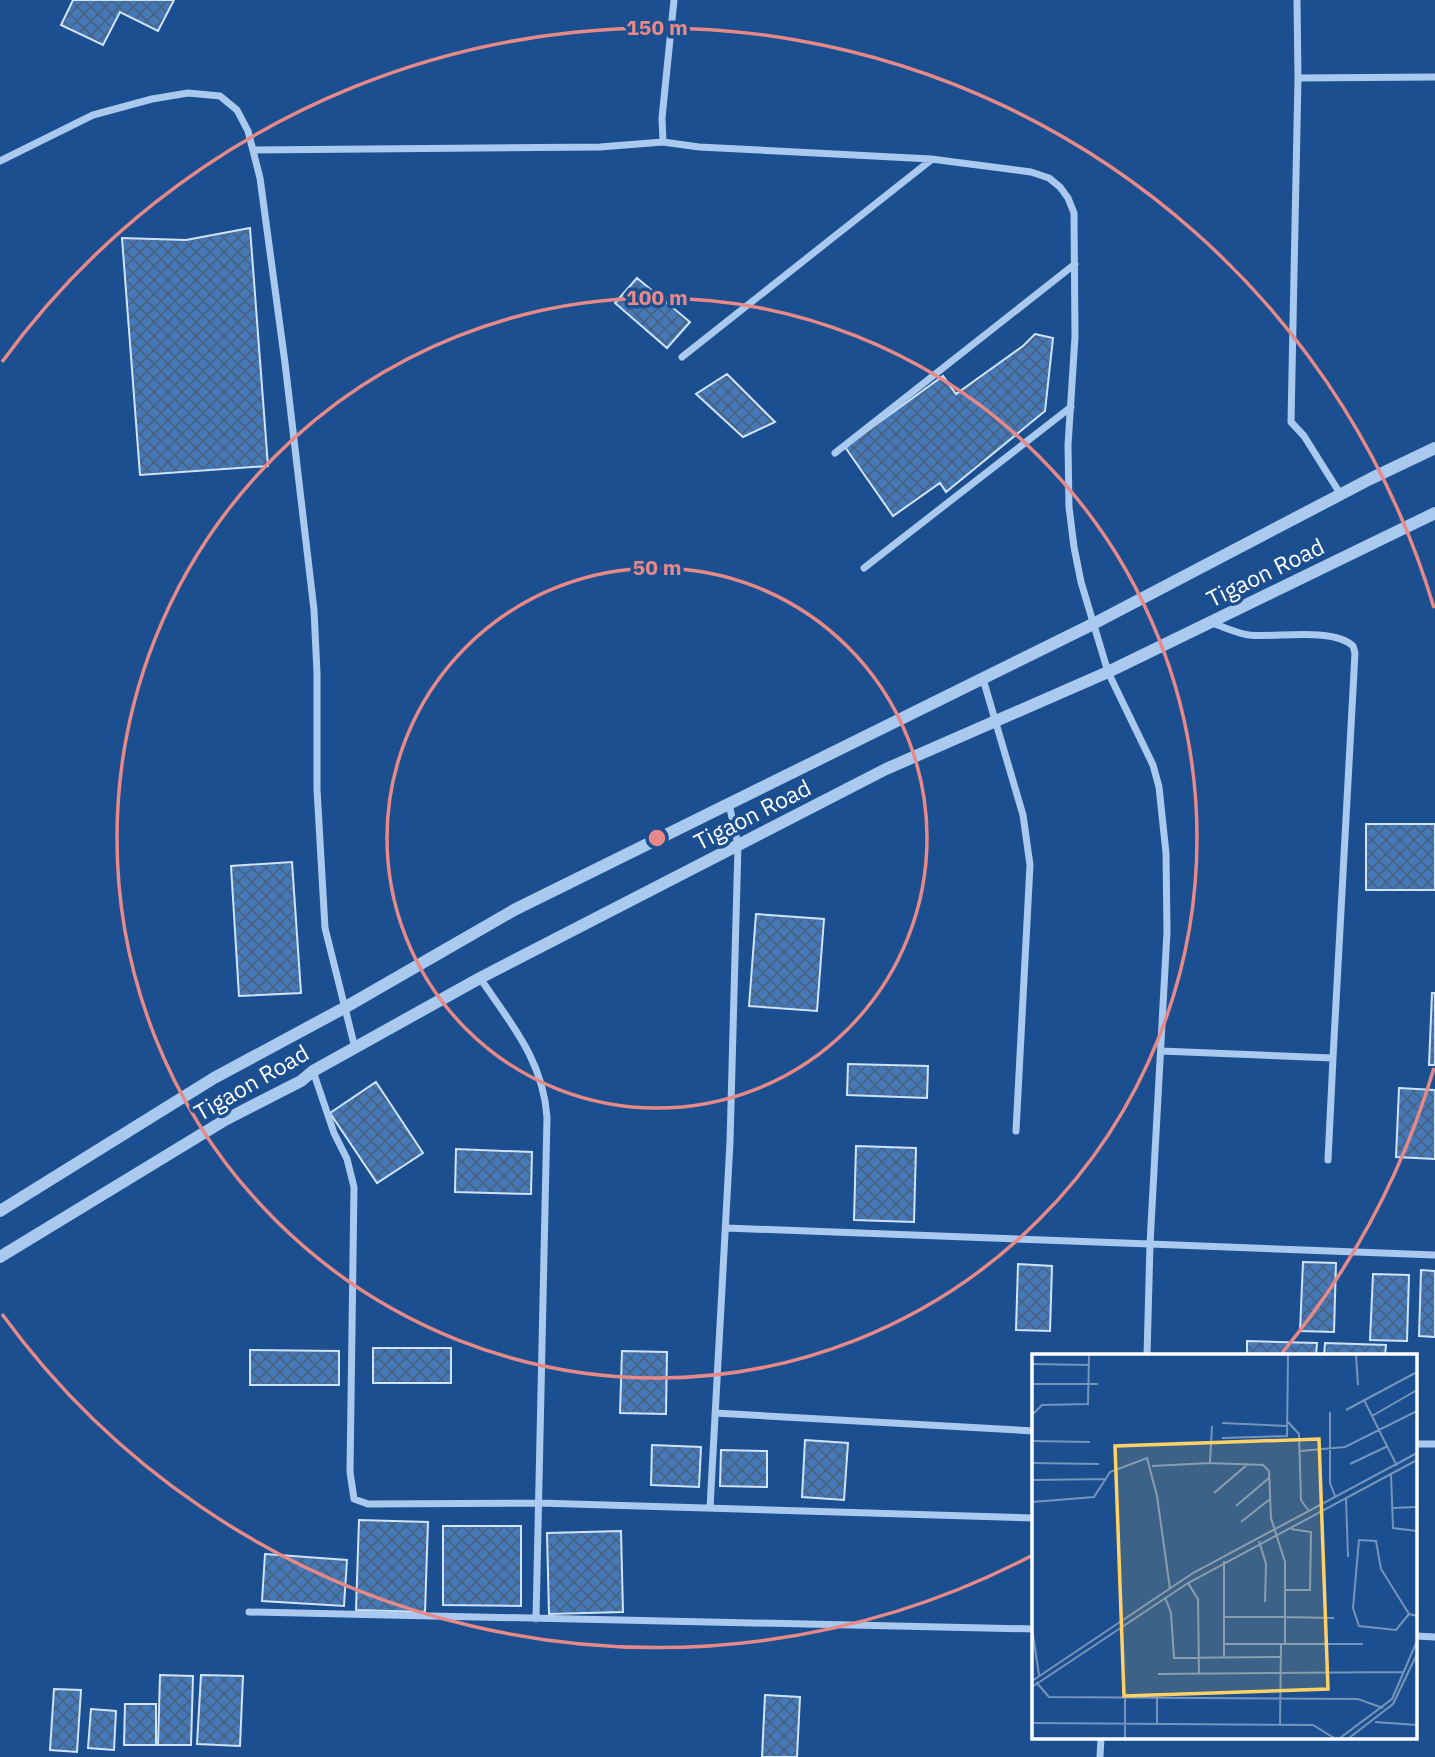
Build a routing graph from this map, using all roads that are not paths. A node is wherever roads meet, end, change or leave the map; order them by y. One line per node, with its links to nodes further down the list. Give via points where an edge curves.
1 (674, 0): 5 (street)
2 (1297, 0): 4 (street)
3 (1435, 77): 4 (street)
4 (1298, 78): 14 (street, via 1291,422)
5 (663, 142): 6 (street, via 566,148); 7 (street)
6 (253, 150): 8 (street, via 237,110 219,96 188,93 93,115); 25 (street, via 307,541 316,660 324,928)
7 (931, 159): 9 (street, via 1049,178 1069,198 1074,214); 10 (street)
8 (0, 161)
9 (1075, 264): 11 (street); 13 (street)
10 (682, 357)
11 (1071, 407): 16 (street); 18 (street, via 1069,507)
12 (1435, 448): 14 (street, Tigaon Road)
13 (835, 453)
14 (1340, 495): 18 (street, Tigaon Road)
15 (1435, 513): 17 (street, Tigaon Road)
16 (864, 568)
17 (1209, 622): 19 (street, Tigaon Road); 28 (street, via 1251,635 1340,638 1353,646 1355,653)
18 (1093, 624): 19 (street); 20 (street, Tigaon Road)
19 (1108, 672): 21 (street, Tigaon Road); 27 (street, via 1159,787 1168,887)
20 (983, 679): 21 (street); 22 (street, Tigaon Road)
21 (995, 720): 23 (street, Tigaon Road); 30 (street, via 1023,815 1030,865)
22 (729, 804): 23 (street); 25 (street, Tigaon Road, via 514,910)
23 (737, 845): 24 (street, Tigaon Road); 33 (street)
24 (480, 978): 26 (street, Tigaon Road); 40 (street, via 534,1060 545,1094)
25 (345, 1009): 26 (street); 32 (street, Tigaon Road, via 214,1077)
26 (355, 1048): 29 (street, Tigaon Road)
27 (1161, 1051): 28 (street); 34 (street)
28 (1332, 1058): 31 (street)
29 (313, 1072): 36 (street, Tigaon Road); 40 (street, via 354,1187 350,1472 354,1499 368,1504)
30 (1016, 1131)
31 (1328, 1160)
32 (0, 1211)
33 (726, 1228): 34 (street); 38 (street)
34 (1150, 1244): 35 (street); 37 (street)
35 (1435, 1255)
36 (0, 1257)
37 (1147, 1354)
38 (715, 1413): 39 (street); 41 (street)
39 (1032, 1431)
40 (539, 1503): 41 (street); 44 (street)
41 (710, 1508): 42 (street)
42 (1032, 1518)
43 (249, 1612): 44 (street)
44 (536, 1619): 45 (street)
45 (1032, 1629)

